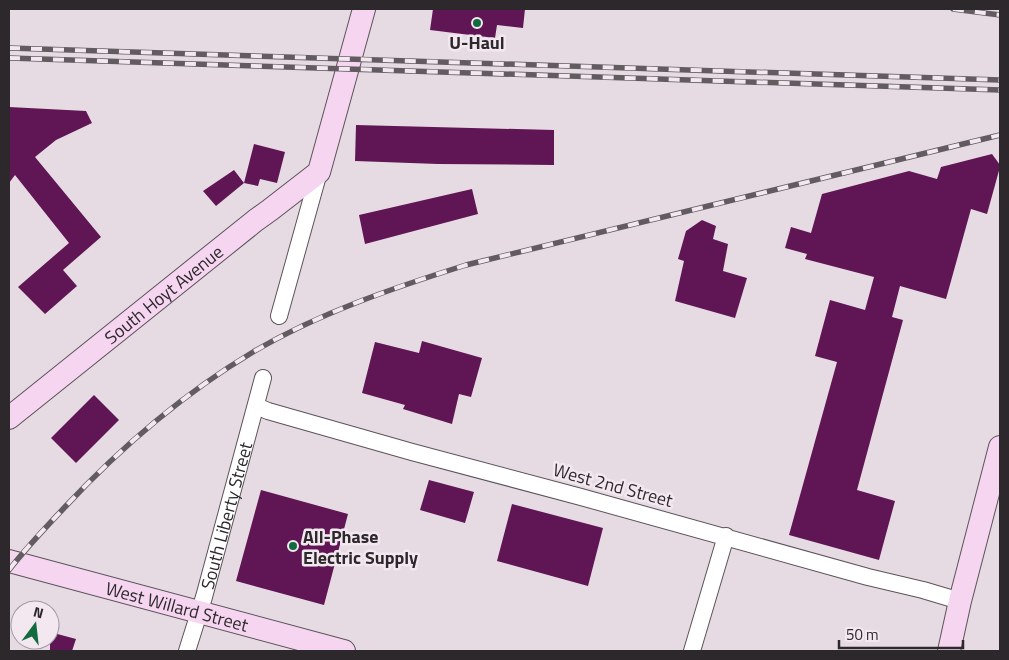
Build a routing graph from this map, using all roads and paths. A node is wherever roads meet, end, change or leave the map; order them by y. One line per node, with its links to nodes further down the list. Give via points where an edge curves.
1 (364, 9): 2 (main road)
2 (319, 172): 3 (street); 6 (main road, South Hoyt Avenue)
3 (279, 316)
4 (263, 378): 5 (street, South Liberty Street)
5 (256, 406): 9 (street, West 2nd Street, via 404,450); 12 (street, South Liberty Street)
6 (9, 418)
7 (1000, 447): 8 (main road)
8 (994, 499): 11 (main road)
9 (726, 536): 11 (street, West 2nd Street); 15 (street)
10 (9, 561): 12 (main road, West Willard Street)
11 (960, 601): 16 (main road)
12 (199, 612): 13 (street, South Liberty Street); 14 (main road, West Willard Street)
13 (187, 651)
14 (344, 651)
15 (692, 651)
16 (949, 651)

